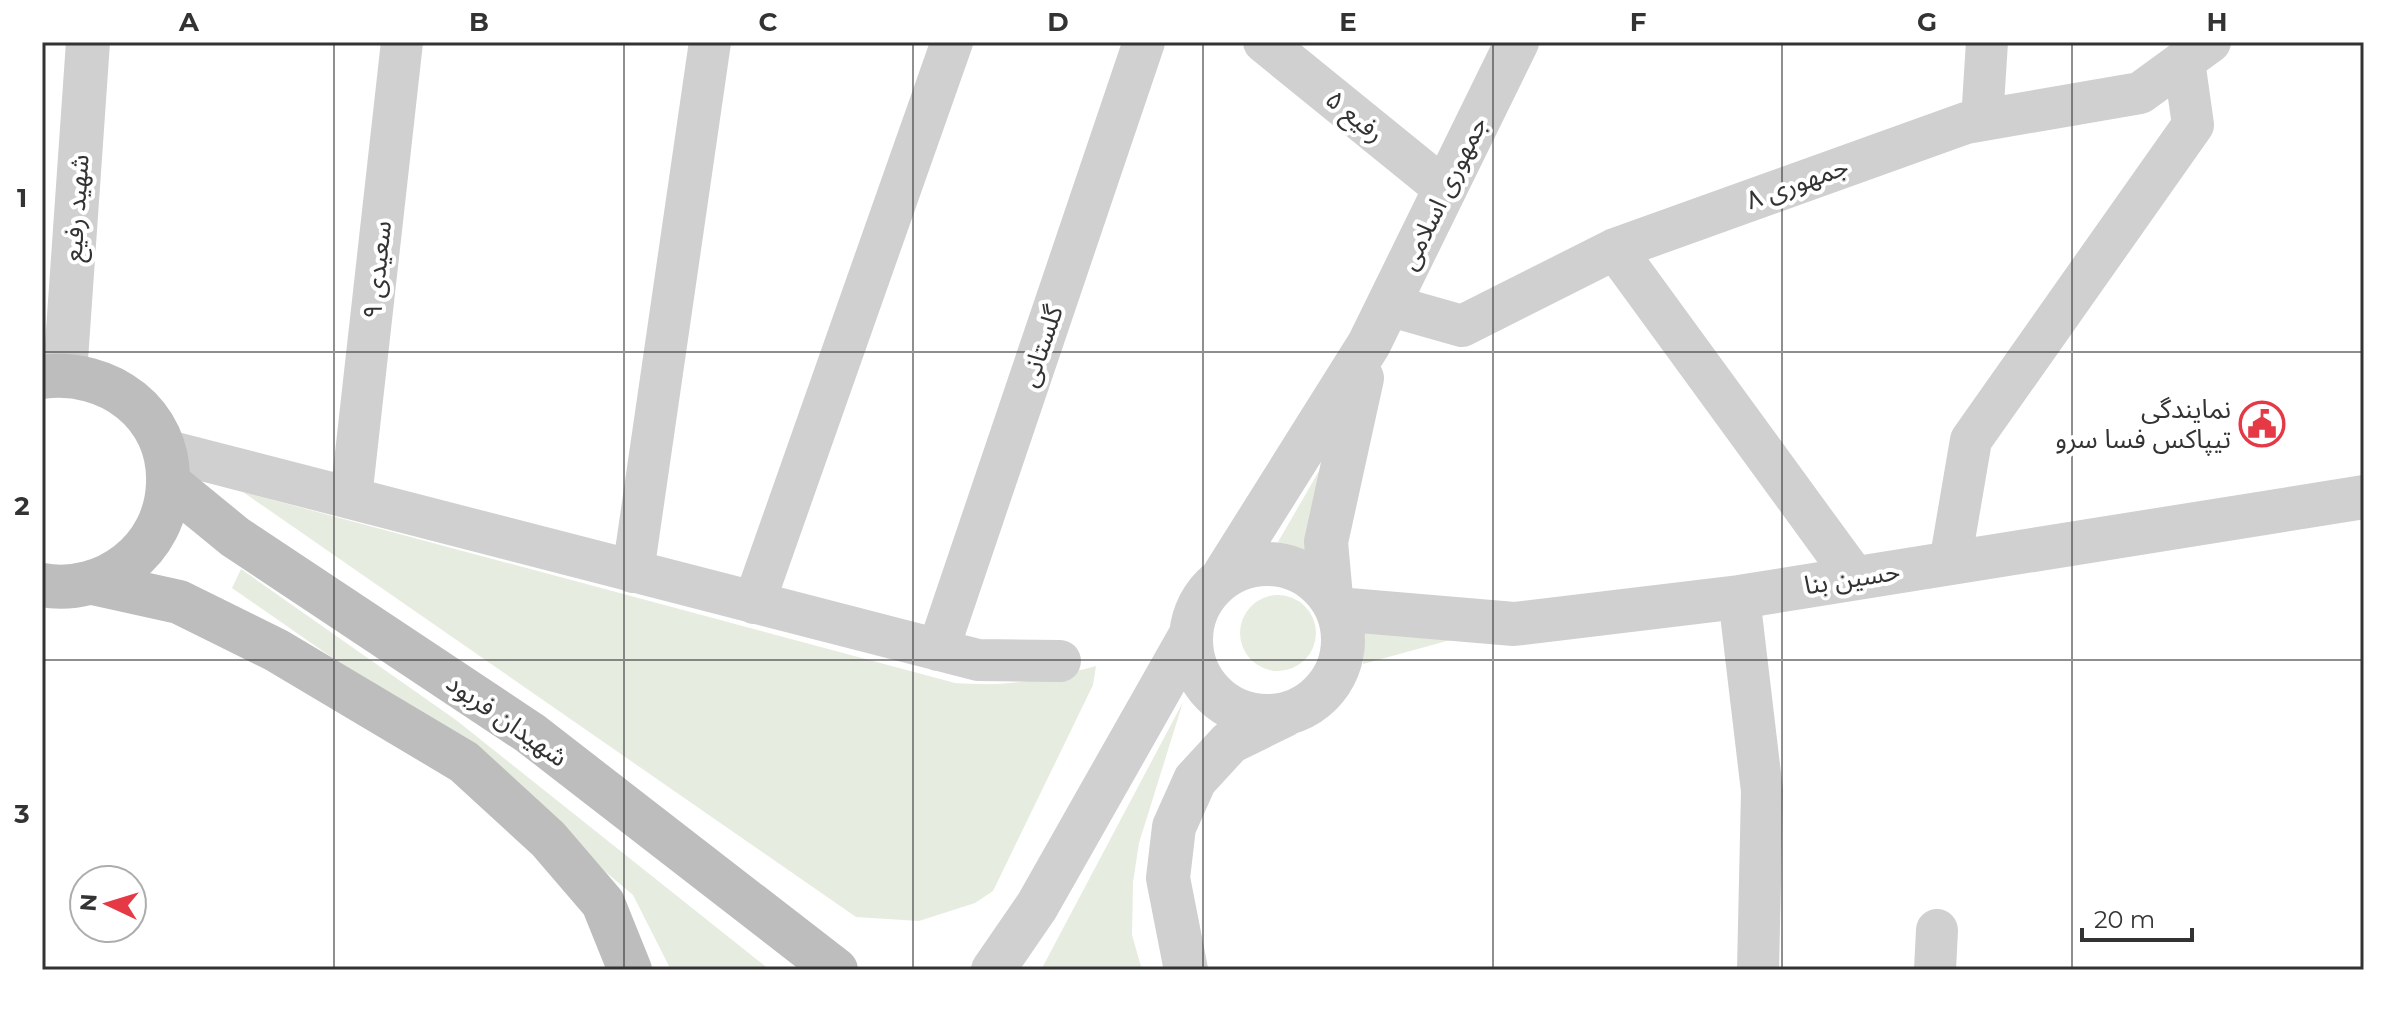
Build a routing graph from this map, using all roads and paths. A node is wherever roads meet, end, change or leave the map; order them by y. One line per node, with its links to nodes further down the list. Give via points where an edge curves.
1 (88, 42): 15 (street, شهید رفیع)
2 (402, 42): 18 (street, سعیدی ۹)
3 (710, 42): 20 (street)
4 (952, 42): 26 (street)
5 (1144, 42): 29 (street, گلستانی)
6 (1264, 42): 11 (street, رفیع ۵)
7 (1517, 42): 11 (street, جمهوری اسلامی)
8 (1987, 42): 10 (street)
9 (2197, 52): 10 (street, جمهوری ۸, via 2140,93); 19 (street, via 2193,125 1971,440)
10 (1982, 120): 12 (street, جمهوری ۸)
11 (1445, 189): 13 (street, جمهوری اسلامی)
12 (1615, 249): 13 (street, جمهوری ۸, via 1462,326); 22 (street)
13 (1388, 305): 14 (street, جمهوری اسلامی)
14 (1369, 344): 21 (street); 27 (street, via 1326,542)
15 (53, 376): 16 (main road, via 97,380 127,396 150,420)
16 (166, 467): 18 (street); 23 (main road, via 163,516 147,546 123,569); 33 (main road, شهيدان فربود, via 235,537 530,733)
17 (2364, 497): 19 (street, حسین بنا)
18 (351, 498): 20 (street)
19 (1950, 563): 22 (street, حسین بنا)
20 (633, 572): 26 (street)
21 (1224, 575): 27 (street, via 1246,565 1294,568 1315,579); 28 (street, via 1195,612)
22 (1855, 578): 25 (street, حسین بنا)
23 (93, 583): 24 (main road); 32 (main road, via 179,602 276,650 464,762 548,839 603,903)
24 (42, 585)
25 (1739, 597): 27 (street, حسین بنا, via 1514,624); 36 (street, via 1762,791)
26 (754, 603): 29 (street)
27 (1334, 603): 31 (street, via 1343,643 1339,667 1327,688)
28 (1190, 636): 31 (street, via 1193,660 1219,700 1263,717); 34 (street, via 1037,906)
29 (938, 650): 30 (street, via 978,660)
30 (1060, 661)
31 (1287, 714): 35 (street, via 1230,742 1195,780 1174,827 1168,878)
32 (630, 970)
33 (836, 970)
34 (993, 970)
35 (1186, 970)
36 (1758, 970)

